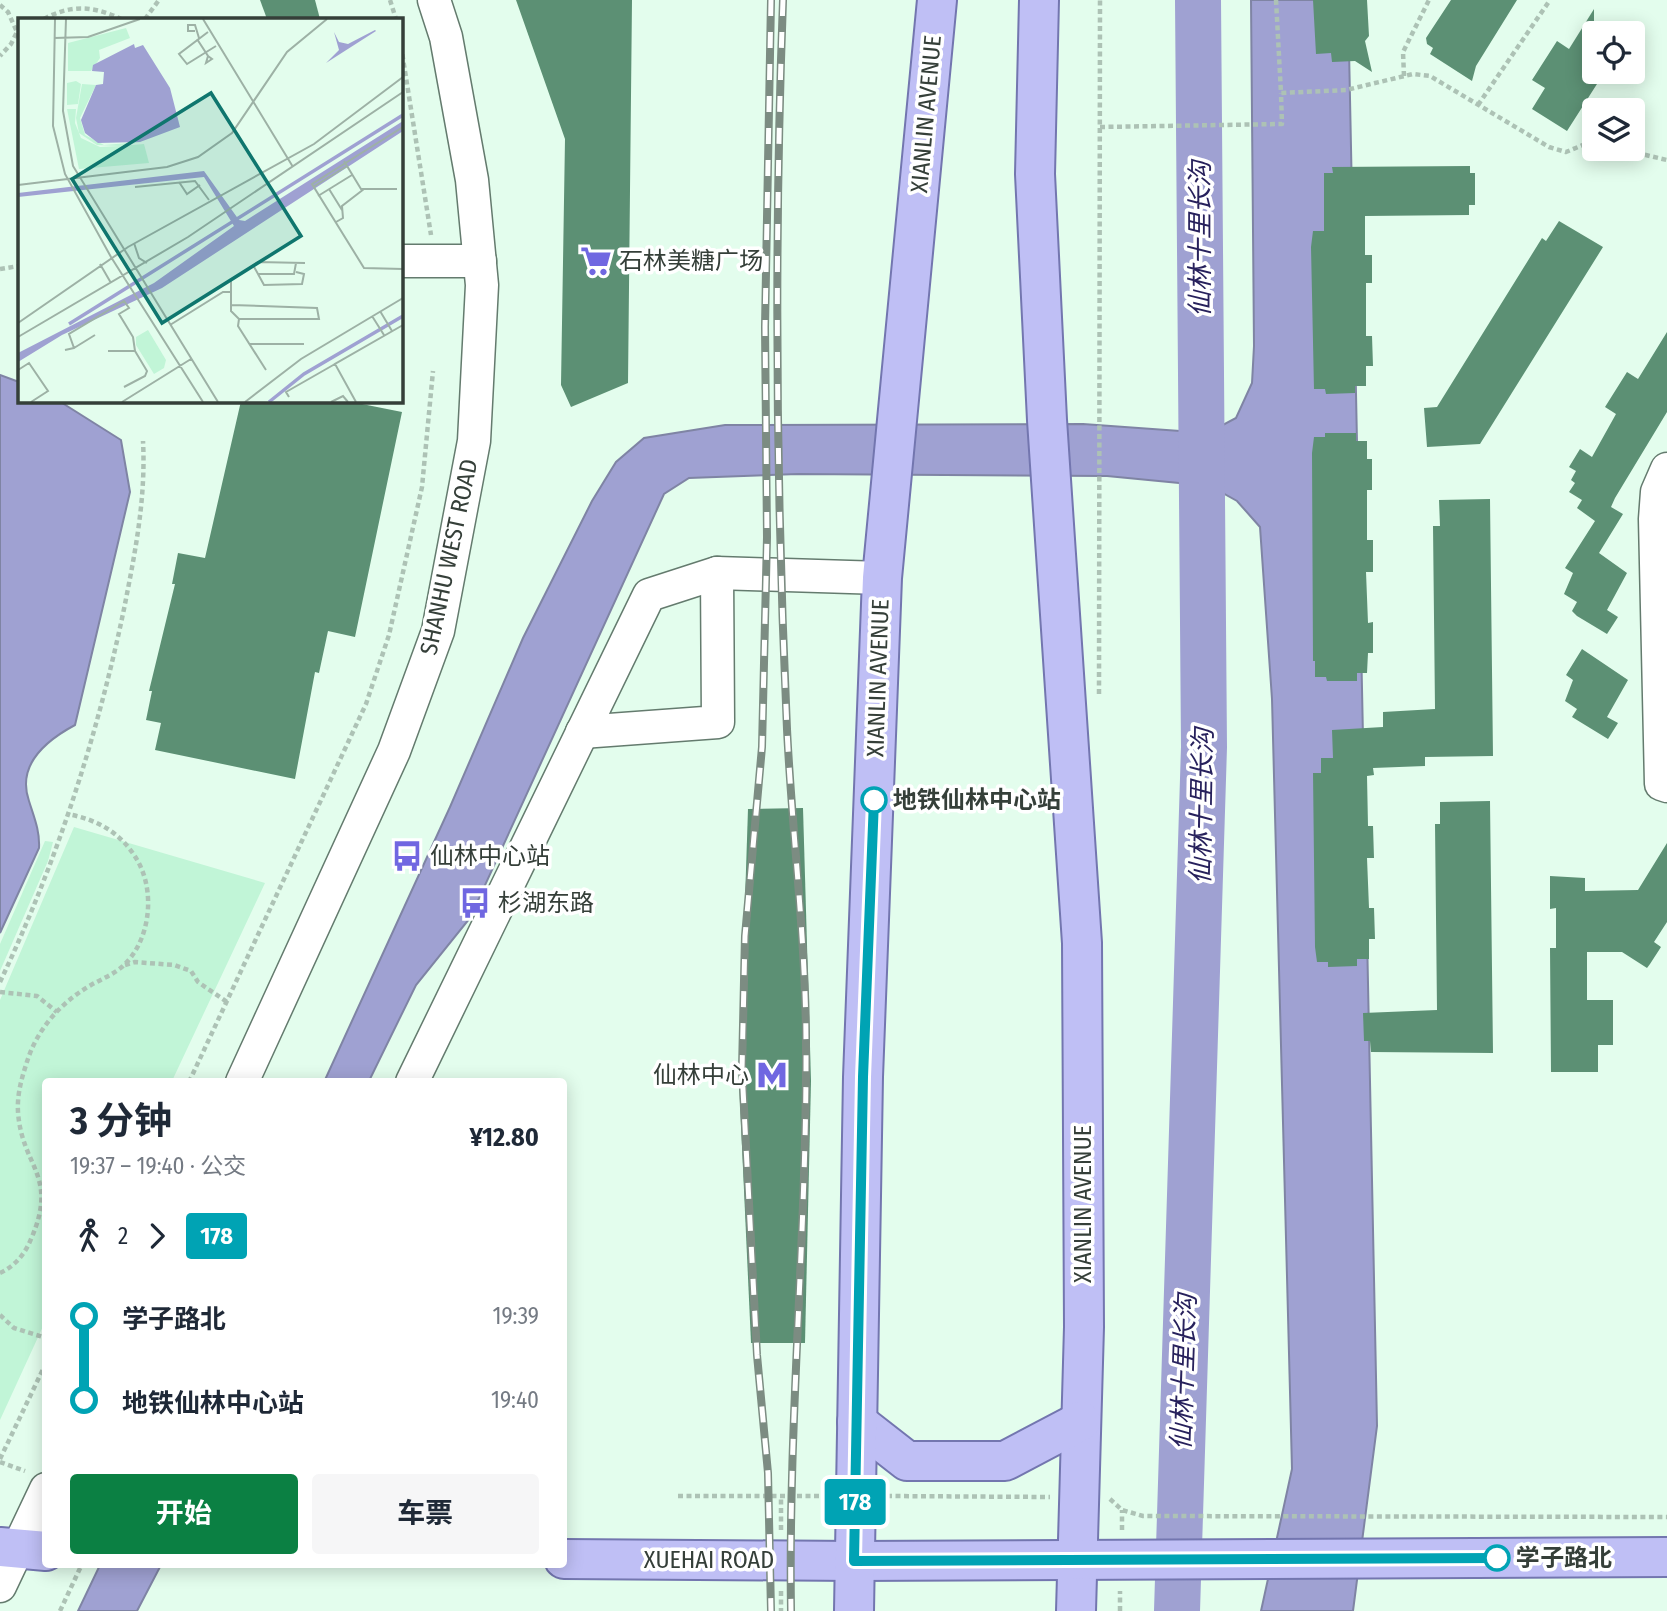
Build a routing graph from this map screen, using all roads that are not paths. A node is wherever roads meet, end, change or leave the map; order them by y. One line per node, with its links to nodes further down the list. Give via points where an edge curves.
1 (433, 0): 5 (street, SHANHU WEST ROAD, via 446,37 472,180)
2 (937, 0): 9 (main road, XIANLIN AVENUE)
3 (1039, 0): 14 (main road, XIANLIN AVENUE, via 1035,174 1082,943)
4 (402, 261): 5 (street)
5 (480, 261): 12 (street, SHANHU WEST ROAD, via 474,441 438,631 394,751)
6 (1667, 470): 7 (street, via 1655,505)
7 (1661, 551): 11 (street, via 1661,784)
8 (717, 573): 9 (street); 10 (street, via 649,595); 10 (street, via 718,722)
9 (882, 578): 15 (main road, XIANLIN AVENUE, via 863,1077)
10 (582, 732): 13 (street)
11 (1667, 786)
12 (244, 1078)
13 (414, 1078)
14 (1081, 1421): 15 (main road, via 1005,1461 907,1461); 20 (main road, XIANLIN AVENUE)
15 (857, 1422): 21 (main road, XIANLIN AVENUE)
16 (42, 1498): 17 (street)
17 (20, 1549): 22 (street)
18 (1667, 1557): 20 (main road, XUEHAI ROAD)
19 (567, 1559): 21 (main road, XUEHAI ROAD)
20 (1077, 1560): 21 (main road, XUEHAI ROAD); 24 (main road, XIANLIN AVENUE)
21 (854, 1561): 23 (main road, XIANLIN AVENUE)
22 (0, 1586)
23 (854, 1611)
24 (1076, 1611)

